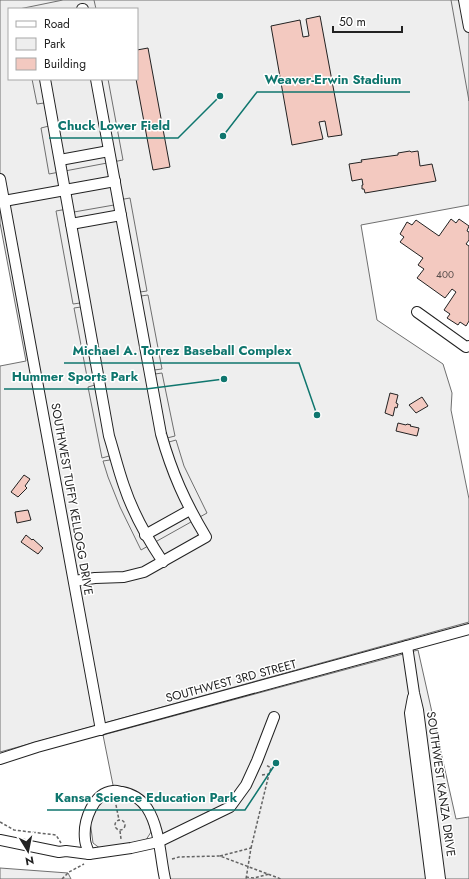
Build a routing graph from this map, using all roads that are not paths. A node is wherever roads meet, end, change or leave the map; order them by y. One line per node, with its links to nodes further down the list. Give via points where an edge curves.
1 (464, 0): 2 (street)
2 (469, 26)
3 (45, 80): 6 (street)
4 (96, 80): 5 (street)
5 (109, 151): 6 (street); 8 (street)
6 (60, 160): 9 (street)
7 (0, 179): 10 (street, SOUTHWEST TUFFY KELLOGG DRIVE)
8 (115, 181): 9 (street); 11 (street)
9 (65, 190): 10 (street); 12 (street)
10 (4, 201): 18 (street, SOUTHWEST TUFFY KELLOGG DRIVE)
11 (121, 215): 12 (street); 15 (street, via 161,434 177,483)
12 (71, 224): 16 (street, via 110,436 124,487)
13 (417, 312): 14 (street, via 466,347)
14 (469, 346)
15 (190, 510): 16 (street); 17 (street, via 206,537)
16 (145, 535): 17 (street)
17 (163, 562): 18 (street, via 134,576)
18 (74, 581): 23 (street, SOUTHWEST TUFFY KELLOGG DRIVE)
19 (469, 629): 20 (street, SOUTHWEST 3RD STREET)
20 (407, 646): 21 (street, SOUTHWEST KANZA DRIVE); 23 (street, SOUTHWEST 3RD STREET)
21 (414, 693): 29 (street, SOUTHWEST KANZA DRIVE, via 410,713); 30 (street, SOUTHWEST KANZA DRIVE)
22 (274, 717): 26 (street, via 246,785 230,807)
23 (101, 730): 24 (street, SOUTHWEST 3RD STREET)
24 (0, 759)
25 (0, 840): 27 (street, via 59,852)
26 (158, 842): 27 (street); 27 (street, via 153,820 138,798 114,790 97,800 88,814 85,839); 28 (street)
27 (89, 854)
28 (165, 879)
29 (431, 879)
30 (440, 879)

